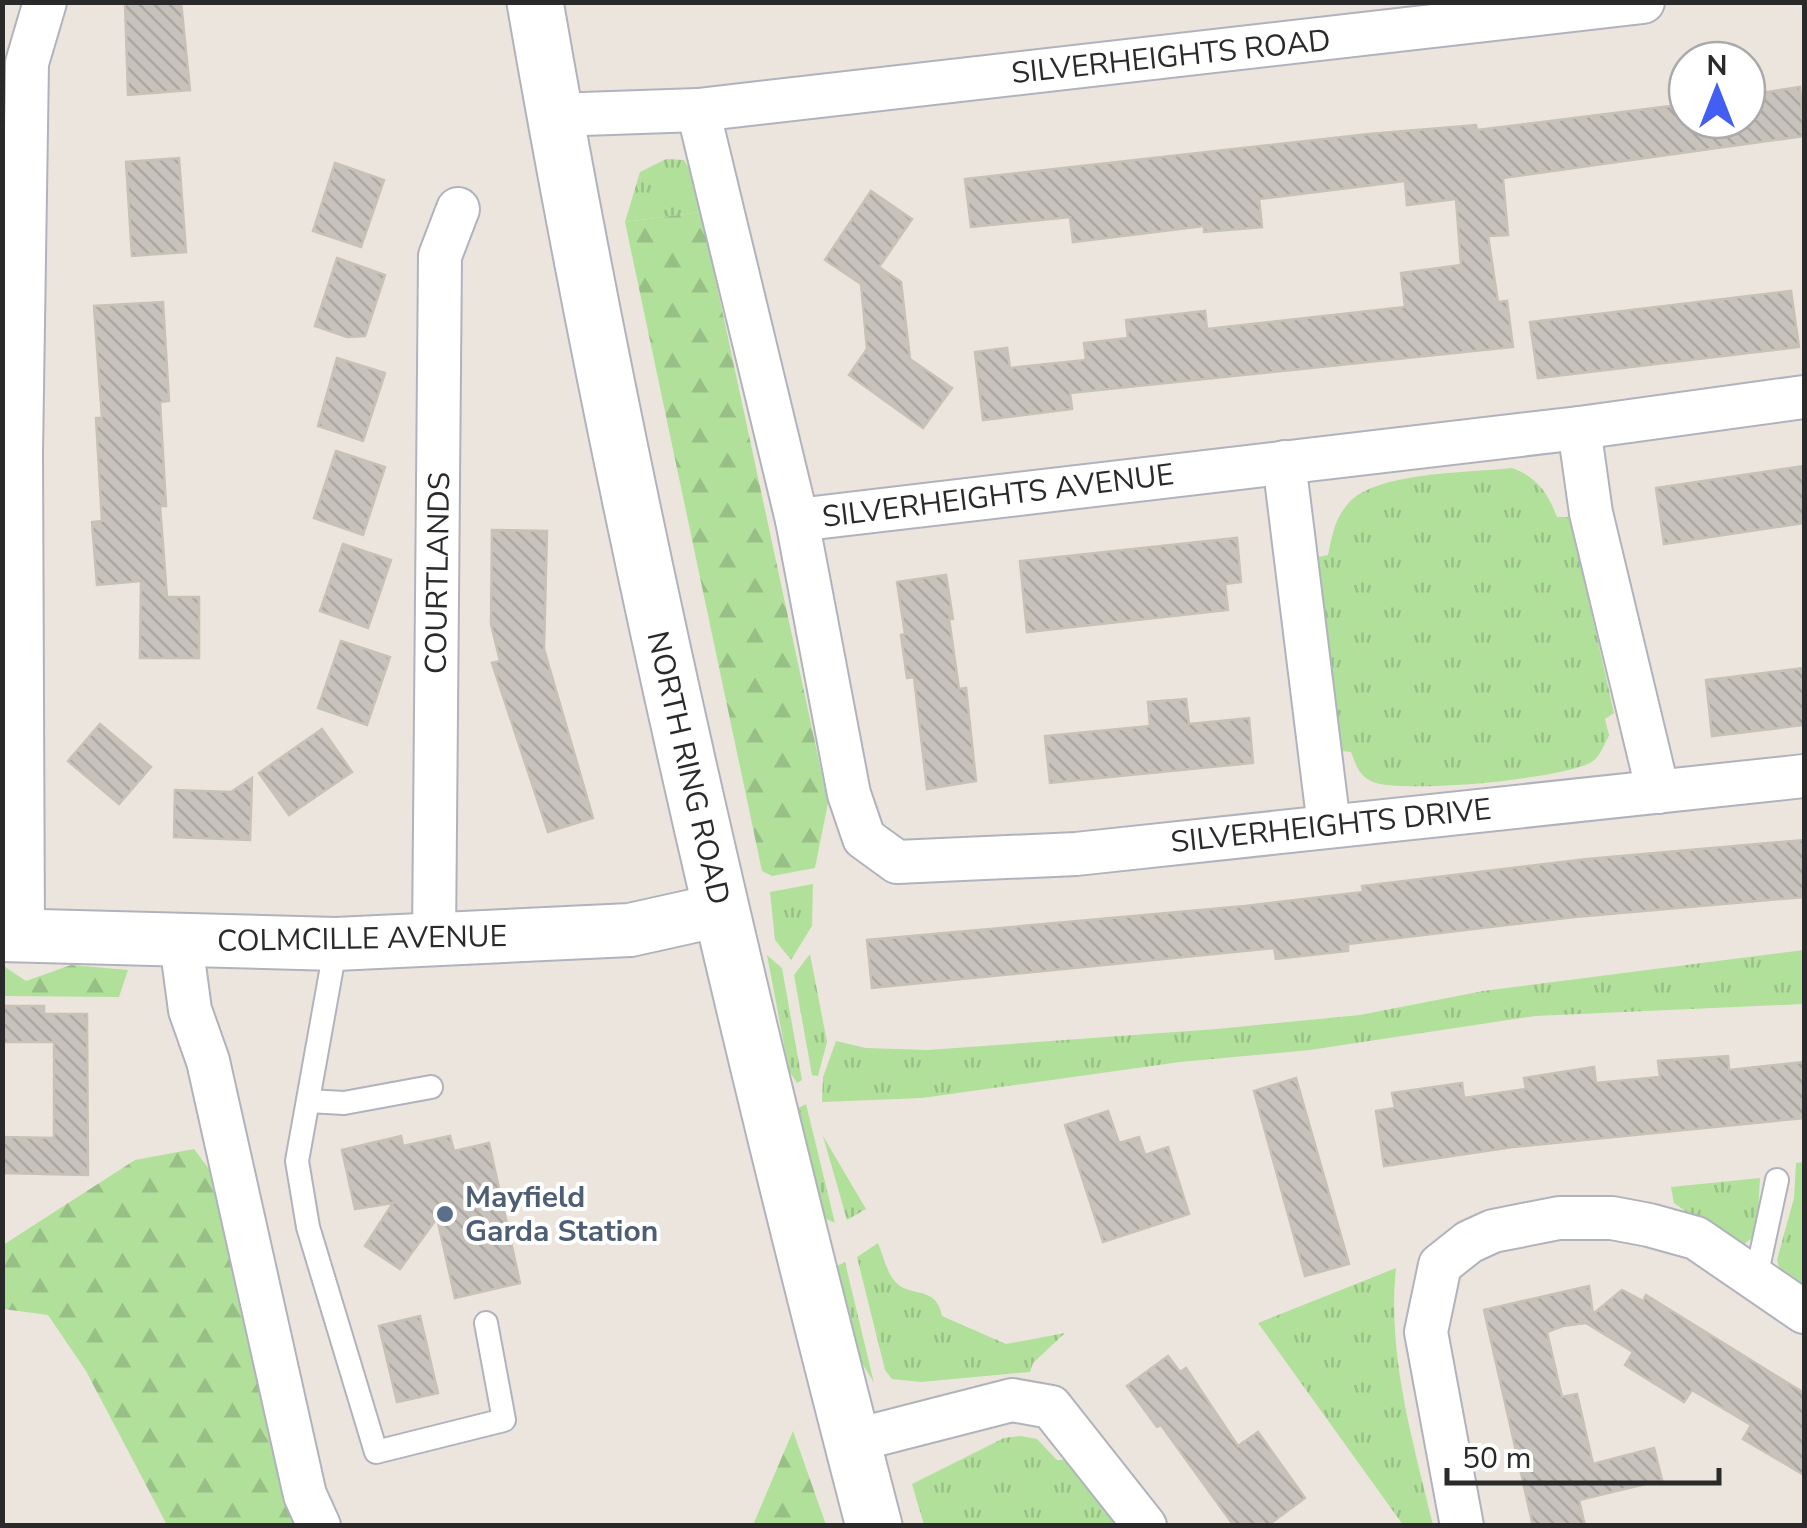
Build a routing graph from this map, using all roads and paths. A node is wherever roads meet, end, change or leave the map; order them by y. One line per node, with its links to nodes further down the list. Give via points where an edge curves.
1 (44, 2): 7 (street, via 27,63)
2 (534, 2): 5 (main road, NORTH RING ROAD)
3 (1644, 2): 4 (street, SILVERHEIGHTS ROAD)
4 (698, 110): 5 (street, SILVERHEIGHTS ROAD); 12 (street)
5 (554, 115): 17 (main road, NORTH RING ROAD, via 624,482)
6 (458, 209): 19 (street, COURTLANDS, via 440,256)
7 (13, 309): 10 (street)
8 (1804, 397): 9 (street, SILVERHEIGHTS AVENUE)
9 (1579, 428): 11 (street, SILVERHEIGHTS AVENUE); 14 (street, via 1591,514)
10 (12, 454): 18 (street)
11 (1284, 462): 12 (street, SILVERHEIGHTS AVENUE); 15 (street)
12 (797, 520): 16 (street, SILVERHEIGHTS AVENUE, via 849,794)
13 (1804, 776): 14 (street, SILVERHEIGHTS DRIVE)
14 (1658, 792): 15 (street, SILVERHEIGHTS DRIVE)
15 (1329, 826): 16 (street, SILVERHEIGHTS DRIVE, via 1076,854 897,862)
16 (864, 838)
17 (720, 910): 19 (street, COLMCILLE AVENUE, via 630,930); 28 (main road, NORTH RING ROAD)
18 (13, 936): 20 (street, COLMCILLE AVENUE)
19 (434, 940): 21 (street, COLMCILLE AVENUE)
20 (180, 943): 21 (street, COLMCILLE AVENUE); 29 (street, via 190,1010 208,1062 305,1496)
21 (336, 944): 23 (lane)
22 (431, 1087): 23 (lane, via 344,1103)
23 (308, 1101): 27 (lane, via 297,1160 308,1227 376,1452 504,1420)
24 (1777, 1180): 25 (lane)
25 (1755, 1282): 26 (street); 32 (street, via 1696,1238 1612,1218 1560,1218 1493,1231 1440,1265 1426,1332)
26 (1804, 1312)
27 (486, 1323)
28 (852, 1441): 30 (main road, NORTH RING ROAD); 31 (street, via 1012,1400 1051,1407)
29 (318, 1526)
30 (874, 1526)
31 (1145, 1526)
32 (1462, 1526)

